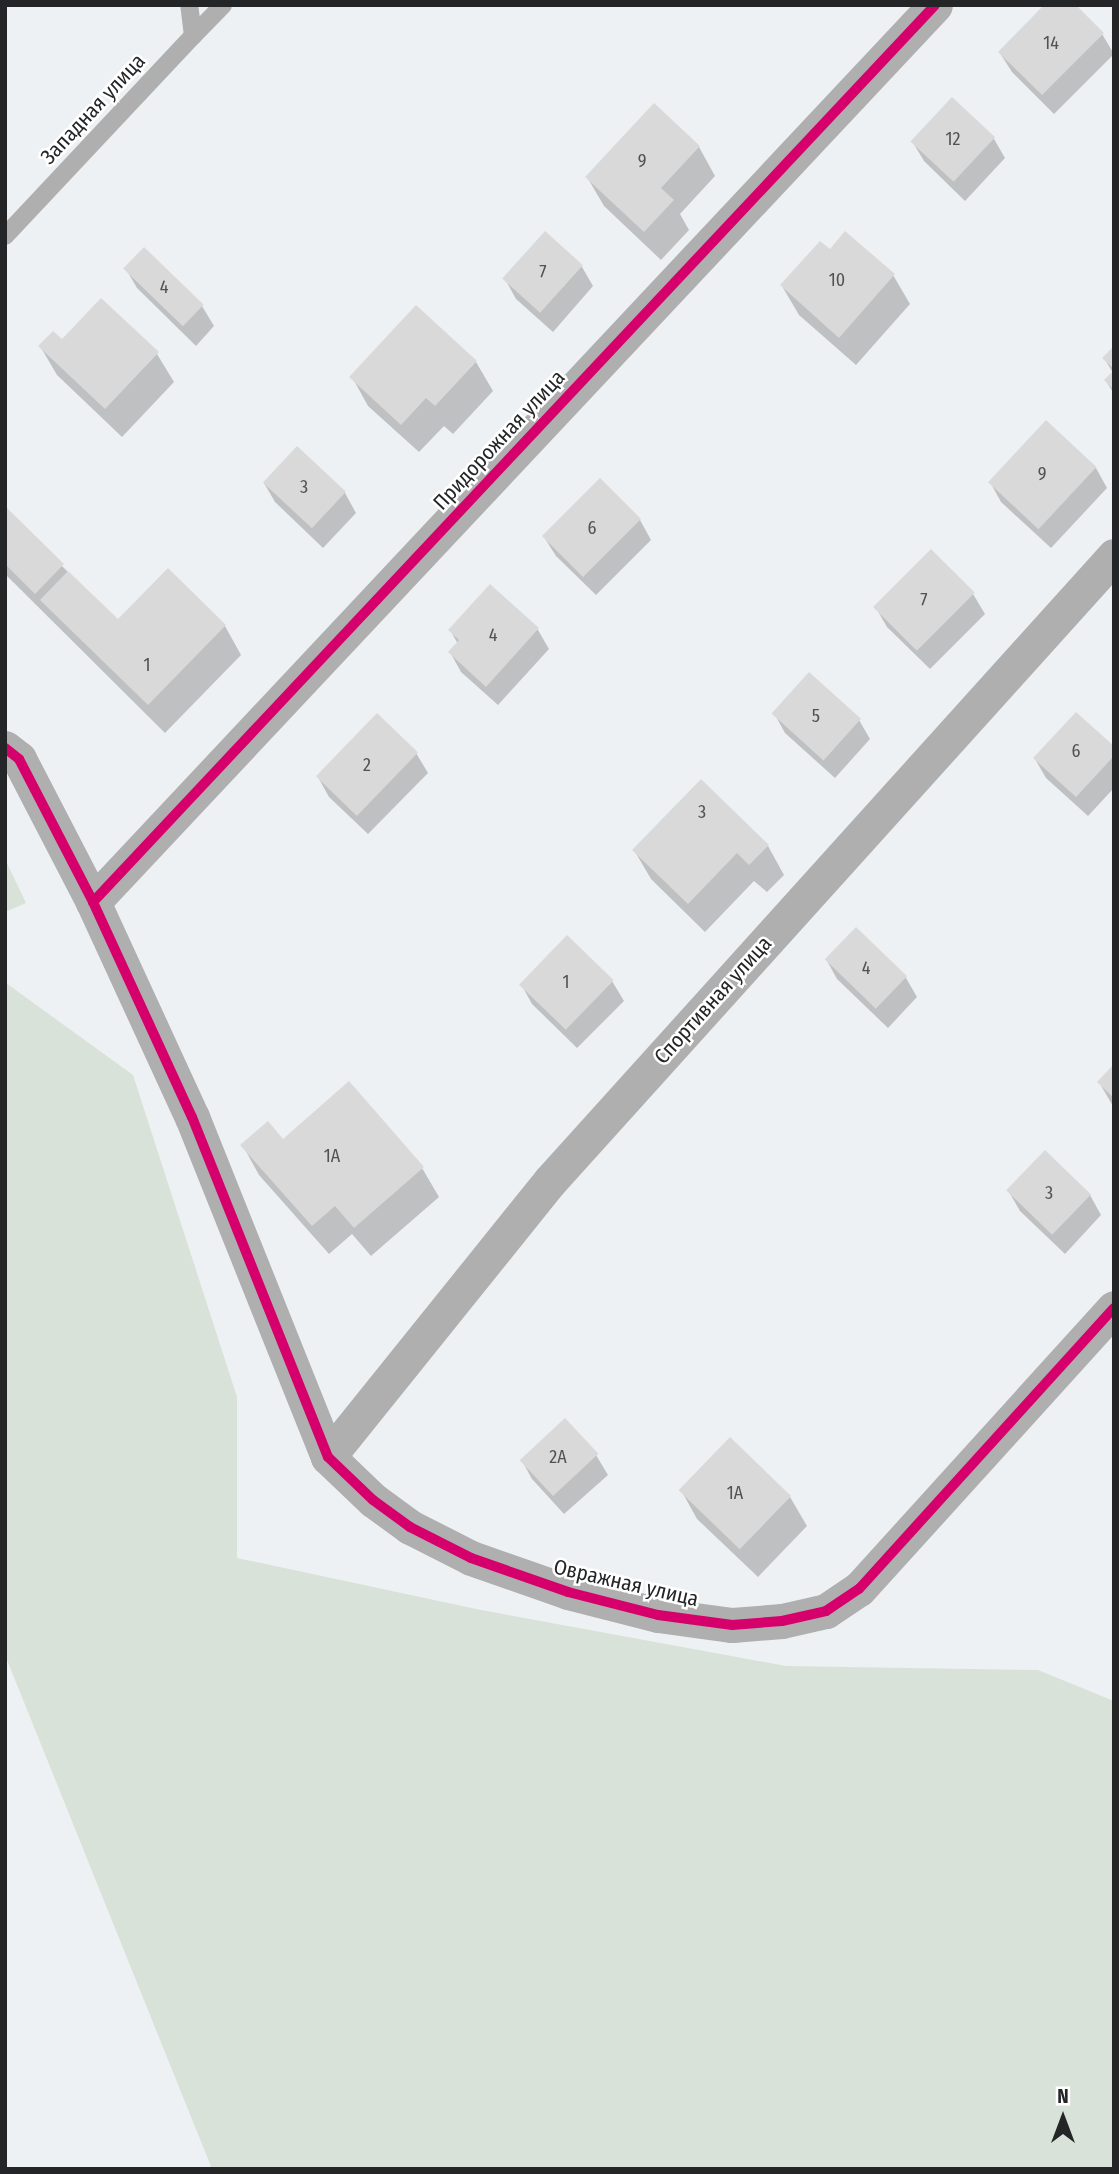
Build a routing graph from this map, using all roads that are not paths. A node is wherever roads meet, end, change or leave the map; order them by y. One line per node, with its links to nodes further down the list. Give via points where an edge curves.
1 (189, 5): 4 (lane)
2 (223, 5): 4 (lane, Западная улица)
3 (935, 5): 8 (street, Придорожная улица)
4 (193, 36): 5 (lane, Западная улица)
5 (5, 236)
6 (1114, 556): 10 (street, Спортивная улица, via 550,1181)
7 (5, 748): 8 (street, via 19,759)
8 (93, 902): 10 (street, via 192,1117)
9 (1114, 1308): 10 (street, Овражная улица, via 859,1589 826,1611 782,1621 732,1625 657,1615 568,1592 471,1558 410,1527)
10 (328, 1457)

